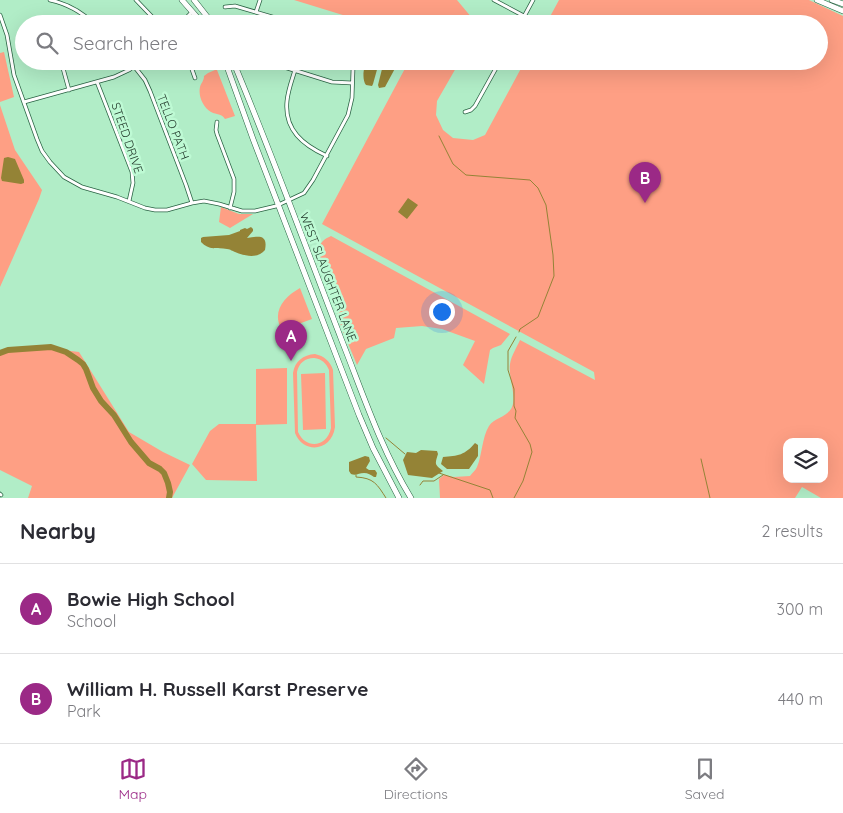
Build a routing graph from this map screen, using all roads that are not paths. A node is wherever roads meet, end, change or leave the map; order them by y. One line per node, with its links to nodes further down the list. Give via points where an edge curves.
1 (50, 0): 16 (street)
2 (136, 0): 17 (street)
3 (182, 0): 12 (main road)
4 (194, 0): 20 (main road)
5 (260, 0): 14 (street)
6 (494, 0): 22 (street)
7 (533, 0): 23 (street)
8 (817, 0): 13 (main road)
9 (832, 0): 10 (main road)
10 (843, 4)
11 (225, 6): 14 (street)
12 (193, 11): 18 (street); 19 (main road)
13 (843, 11)
14 (256, 12): 21 (street)
15 (0, 15): 39 (street)
16 (85, 15)
17 (150, 15)
18 (189, 15)
19 (196, 15)
20 (206, 15)
21 (266, 15)
22 (522, 15)
23 (525, 15)
24 (63, 70): 38 (street)
25 (128, 70): 36 (street)
26 (138, 70): 45 (street, TELLO PATH, via 150,91)
27 (192, 70): 33 (street)
28 (228, 70): 35 (main road, WEST SLAUGHTER LANE)
29 (237, 70): 34 (main road, WEST SLAUGHTER LANE)
30 (295, 70): 37 (street, via 332,82); 42 (street, via 287,101 289,122 304,143)
31 (353, 70): 37 (street)
32 (495, 70): 40 (street, via 475,106)
33 (195, 78)
34 (240, 78): 35 (main road); 44 (main road, WEST SLAUGHTER LANE)
35 (232, 80): 46 (main road, WEST SLAUGHTER LANE)
36 (97, 82): 38 (street); 43 (street, STEED DRIVE, via 132,172)
37 (352, 83): 42 (street, via 350,110)
38 (69, 90): 39 (street)
39 (24, 102): 43 (street, via 42,151 58,172 82,187)
40 (465, 112)
41 (217, 122): 47 (street, via 216,134 234,179)
42 (327, 156): 44 (street, via 307,190)
43 (129, 201): 45 (street, via 160,210)
44 (288, 201): 46 (street); 48 (main road, WEST SLAUGHTER LANE)
45 (192, 203): 47 (street, via 212,202)
46 (278, 204): 47 (street, via 255,212); 49 (main road, WEST SLAUGHTER LANE)
47 (230, 208)
48 (379, 436): 49 (main road); 51 (main road, WEST SLAUGHTER LANE)
49 (370, 440): 50 (main road, WEST SLAUGHTER LANE)
50 (399, 498)
51 (411, 498)

